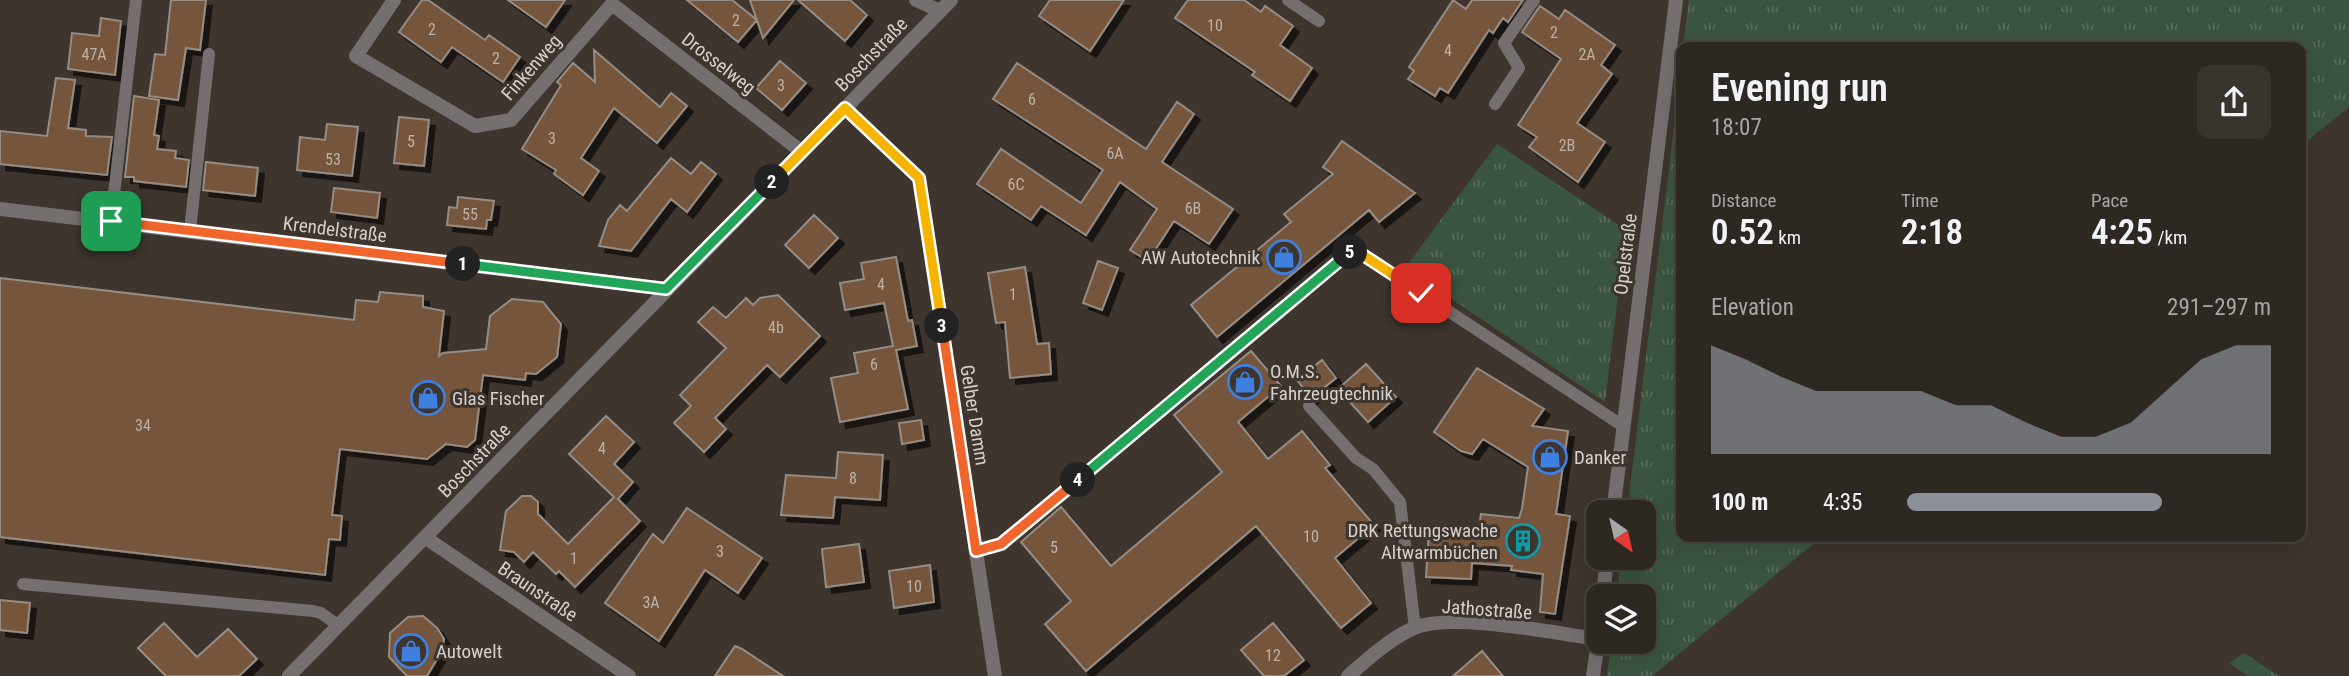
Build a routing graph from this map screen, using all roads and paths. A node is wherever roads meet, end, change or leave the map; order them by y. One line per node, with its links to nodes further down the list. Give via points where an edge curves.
1 (136, 0): 15 (lane)
2 (394, 0): 7 (street, Finkenweg, via 356,56 475,126 511,120)
3 (916, 0): 8 (street)
4 (1288, 0): 9 (lane)
5 (1534, 0): 11 (lane, via 1504,43 1519,68)
6 (1676, 0): 19 (street, Opelstraße)
7 (612, 4): 13 (street, Drosselweg)
8 (946, 6): 12 (street, Boschstraße)
9 (1319, 21)
10 (209, 54): 16 (lane)
11 (1495, 104)
12 (845, 108): 13 (street, Boschstraße); 22 (street, Gelber Damm, via 919,178)
13 (802, 152): 17 (street, Boschstraße)
14 (0, 209): 15 (street, Krendelstraße)
15 (111, 221): 16 (street, Krendelstraße)
16 (190, 231): 17 (street, Krendelstraße)
17 (666, 289): 21 (street, Boschstraße)
18 (1309, 405): 25 (lane, via 1400,502)
19 (1623, 426): 20 (street, Opelstraße); 22 (lane, via 1354,249 1001,544)
20 (1614, 500)
21 (426, 538): 24 (street, Boschstraße); 29 (street, Braunstraße)
22 (976, 551): 30 (street, Gelber Damm)
23 (23, 584): 24 (lane, via 313,611)
24 (339, 626): 28 (street, Boschstraße)
25 (1415, 628): 26 (street, Jathostraße, via 1449,621); 31 (street, Jathostraße, via 1379,649)
26 (1586, 638)
27 (1596, 654): 32 (street)
28 (289, 676)
29 (629, 676)
30 (995, 676)
31 (1348, 676)
32 (1593, 676)

